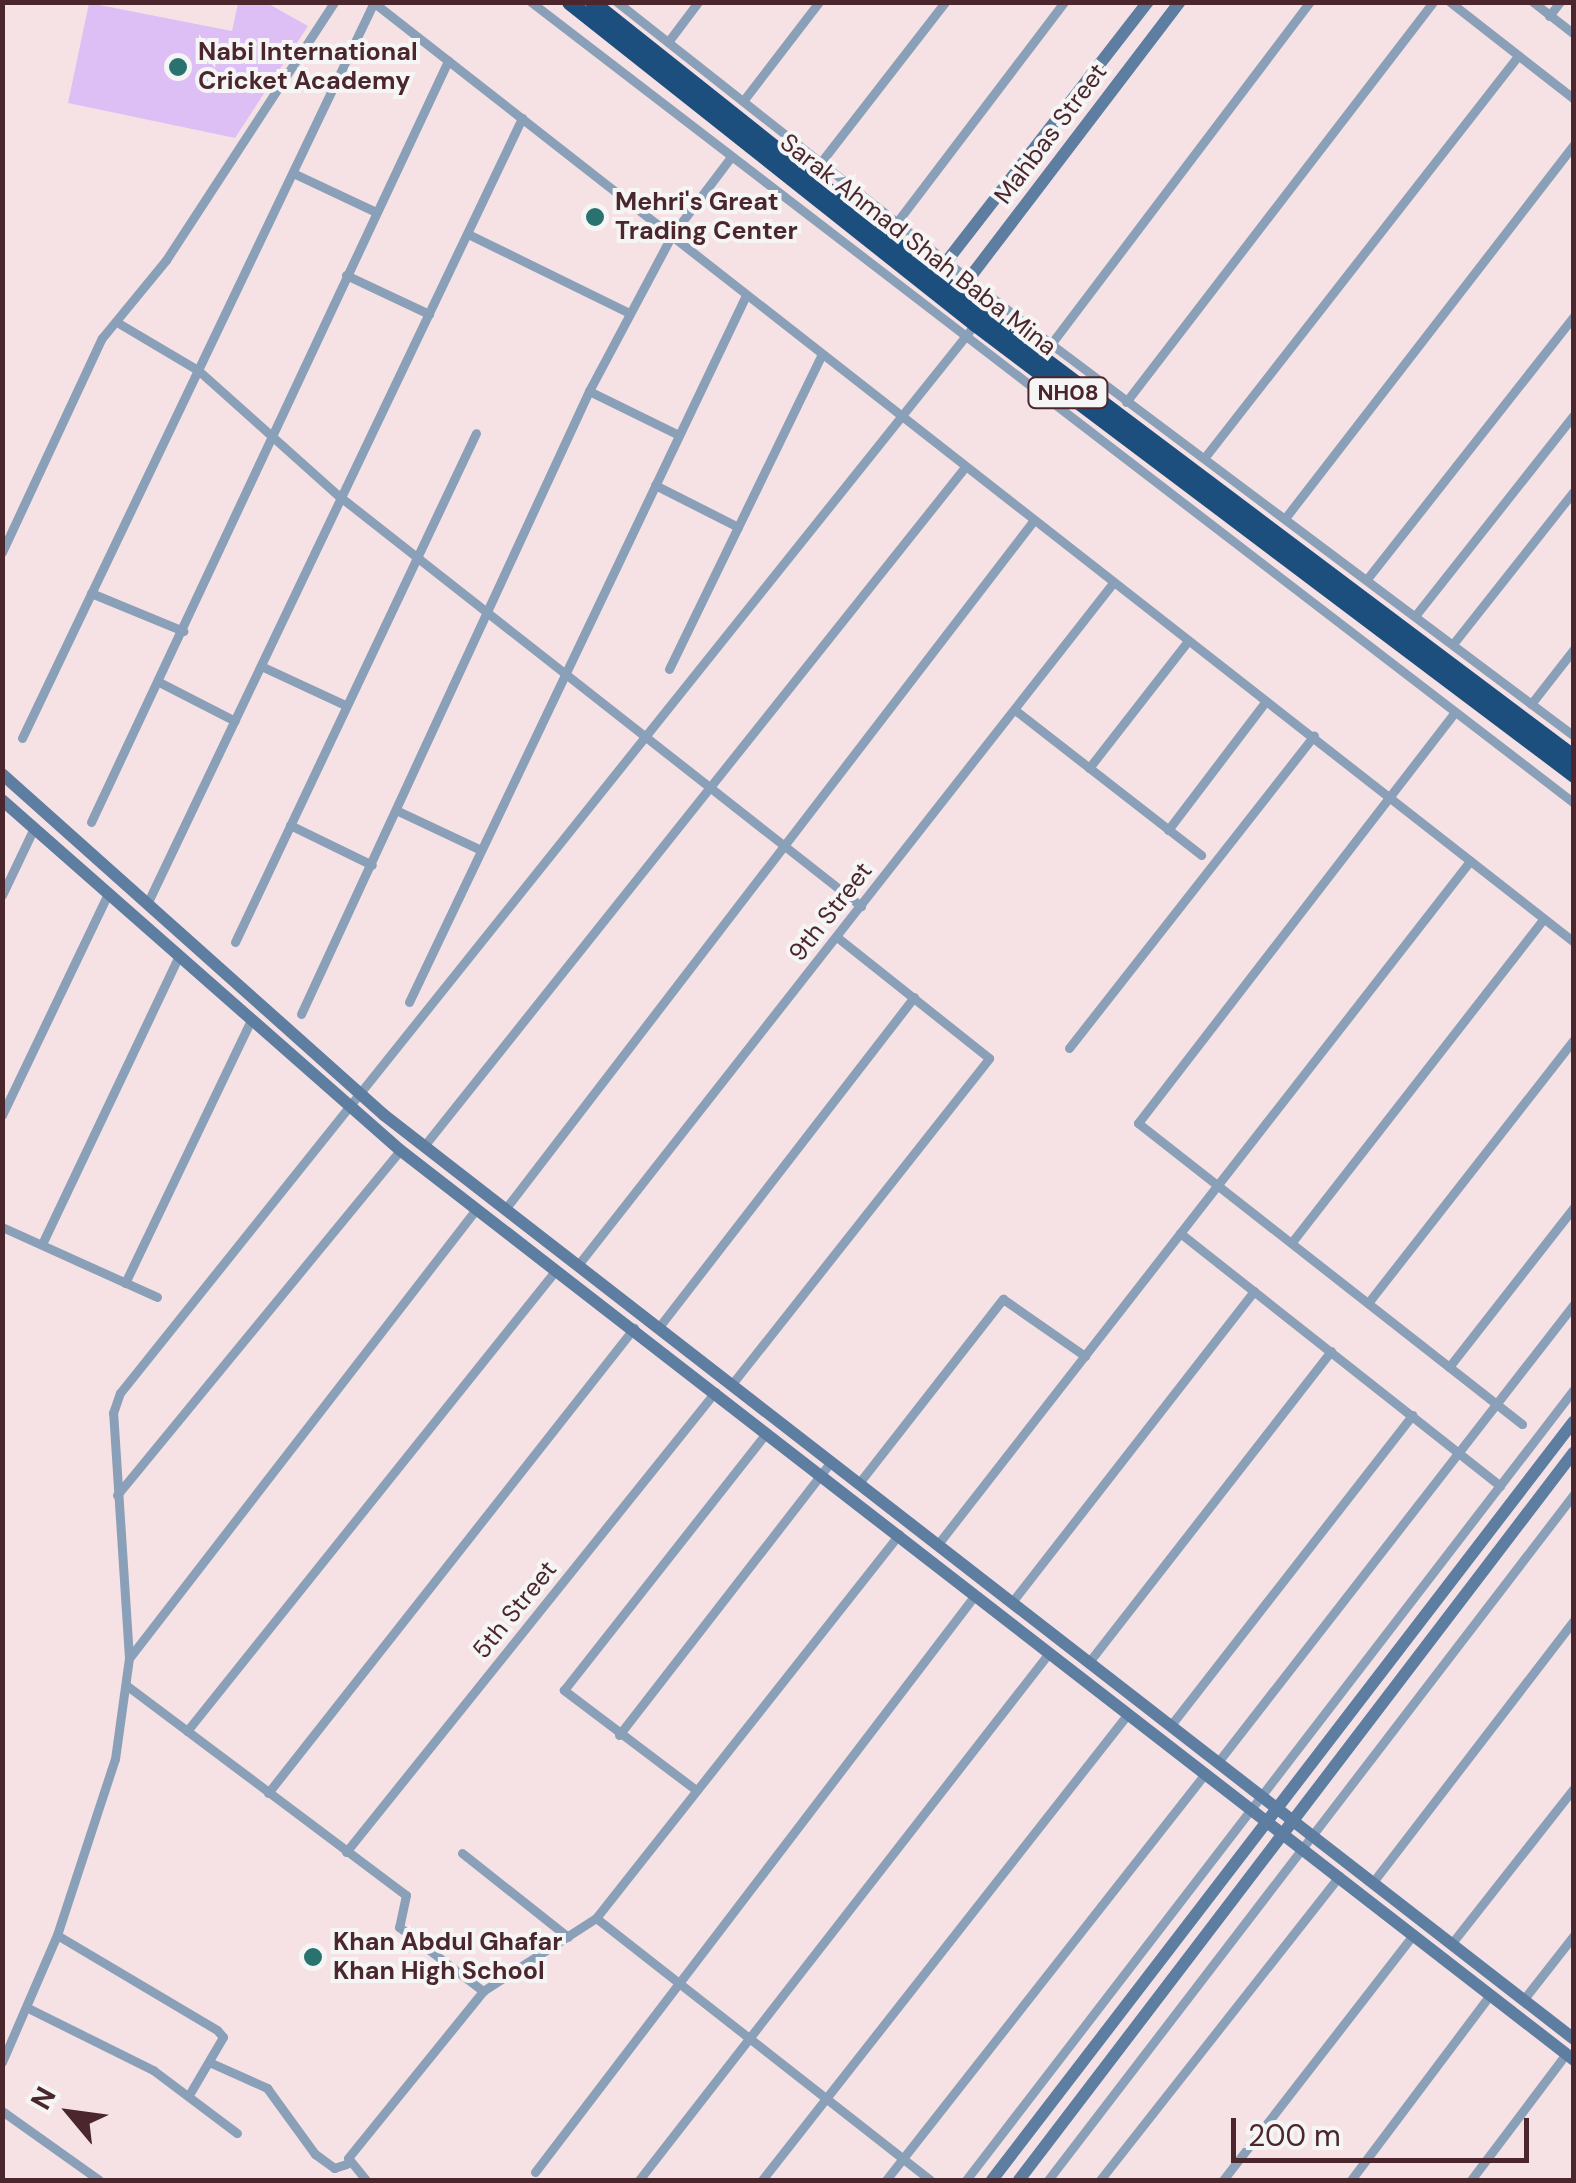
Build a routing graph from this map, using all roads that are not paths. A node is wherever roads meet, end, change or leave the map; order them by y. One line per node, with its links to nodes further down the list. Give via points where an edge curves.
1 (334, 2): 42 (street)
2 (530, 2): 27 (street)
3 (569, 2): 41 (highway, Sarak Ahmad Shah Baba Mina / NH08)
4 (592, 2): 34 (highway, NH08)
5 (616, 2): 20 (street)
6 (698, 2): 20 (street)
7 (819, 2): 24 (street)
8 (945, 2): 28 (street)
9 (1064, 2): 31 (street)
10 (1148, 2): 34 (street, Mahbas Street)
11 (1180, 2): 36 (street, Mahbas Street)
12 (1310, 2): 44 (street)
13 (1434, 2): 48 (street)
14 (1450, 2): 21 (street)
15 (1532, 2): 18 (street)
16 (1560, 2): 18 (street)
17 (374, 3): 22 (street); 29 (street)
18 (1550, 16): 19 (street)
19 (1574, 34)
20 (668, 42): 24 (street)
21 (1518, 56): 23 (street); 54 (street)
22 (448, 61): 25 (street); 30 (street)
23 (1574, 98)
24 (742, 101): 28 (street)
25 (522, 118): 32 (street); 33 (street)
26 (1574, 146): 59 (street)
27 (731, 157): 33 (street); 43 (street)
28 (821, 162): 31 (street)
29 (292, 173): 30 (street); 46 (street)
30 (376, 212): 35 (street)
31 (897, 222): 34 (street)
32 (468, 234): 38 (street); 39 (street)
33 (672, 236): 37 (street); 38 (street)
34 (941, 269): 36 (highway, NH08)
35 (346, 276): 39 (street); 53 (street)
36 (963, 287): 41 (highway, NH08); 44 (street)
37 (746, 295): 45 (street); 52 (street)
38 (629, 313): 47 (street)
39 (429, 314): 58 (street)
40 (1574, 316): 64 (street)
41 (979, 318): 43 (street); 87 (highway, NH08); 90 (highway, Sarak Ahmad Shah Baba Mina / NH08)
42 (120, 324): 46 (street); 62 (street, via 102,338)
43 (963, 338): 50 (street); 81 (street)
44 (1050, 344): 48 (street)
45 (822, 356): 50 (street); 61 (street)
46 (199, 370): 53 (street); 66 (street)
47 (589, 391): 52 (street); 67 (street)
48 (1126, 402): 54 (street)
49 (1574, 415): 68 (street)
50 (901, 417): 55 (street); 83 (street)
51 (476, 432): 63 (street)
52 (679, 435): 56 (street)
53 (276, 437): 58 (street); 69 (street)
54 (1205, 457): 59 (street)
55 (965, 466): 60 (street); 91 (street)
56 (655, 486): 61 (street); 75 (street)
57 (1574, 492): 71 (street)
58 (340, 496): 63 (street); 73 (street)
59 (1286, 517): 64 (street)
60 (1034, 520): 65 (street); 100 (street)
61 (738, 526): 74 (street)
62 (2, 552)
63 (415, 555): 67 (street); 79 (street)
64 (1367, 579): 68 (street)
65 (1113, 582): 70 (street); 80 (street, 9th Street)
66 (92, 593): 69 (street); 86 (street)
67 (490, 613): 75 (street); 95 (street)
68 (1416, 616): 71 (street)
69 (183, 631): 76 (street)
70 (1188, 641): 77 (street); 88 (street)
71 (1453, 644): 78 (street)
72 (1574, 649): 78 (street)
73 (261, 666): 79 (street); 82 (street)
74 (669, 669)
75 (564, 671): 83 (street); 101 (street)
76 (159, 682): 82 (street); 96 (street)
77 (1266, 700): 84 (street); 99 (street)
78 (1531, 704): 85 (street)
79 (345, 705): 97 (street)
80 (1015, 710): 88 (street); 108 (street, 9th Street)
81 (1455, 712): 92 (street); 94 (street)
82 (235, 720): 107 (street)
83 (648, 736): 91 (street); 120 (street)
84 (1314, 736): 92 (street); 119 (street)
85 (1574, 736)
86 (22, 738)
87 (1574, 757)
88 (1089, 768): 99 (street)
89 (2, 774): 107 (street)
90 (1574, 775)
91 (710, 785): 100 (street); 123 (street)
92 (1390, 797): 103 (street); 125 (street, via 1138,1120)
93 (2, 800): 98 (street)
94 (1574, 803)
95 (398, 811): 101 (street); 104 (street)
96 (91, 822)
97 (290, 825): 104 (street); 111 (street)
98 (34, 828): 105 (street); 106 (street)
99 (1168, 830): 102 (street)
100 (786, 846): 108 (street); 128 (street)
101 (481, 850): 115 (street)
102 (1200, 855)
103 (1470, 862): 109 (street); 125 (street)
104 (372, 865): 116 (street)
105 (108, 894): 113 (street); 122 (street)
106 (2, 895)
107 (147, 904): 120 (street)
108 (861, 906): 110 (street, 9th Street)
109 (1544, 919): 112 (street); 131 (street)
110 (837, 937): 114 (street); 133 (street, 9th Street)
111 (236, 942)
112 (1574, 942)
113 (178, 958): 117 (street); 132 (street)
114 (914, 996): 141 (street); 145 (street, via 989,1058)
115 (409, 1002)
116 (301, 1014)
117 (250, 1022): 121 (street); 135 (street)
118 (1574, 1039): 138 (street)
119 (1070, 1048)
120 (360, 1094): 121 (street); 123 (street)
121 (348, 1107): 124 (street); 159 (street, via 120,1392 112,1414)
122 (2, 1115)
123 (424, 1146): 128 (street)
124 (400, 1150): 127 (street); 159 (street)
125 (1218, 1186): 130 (street); 131 (street)
126 (1574, 1207): 144 (street)
127 (477, 1208): 134 (street); 167 (street)
128 (506, 1208): 133 (street)
129 (2, 1226): 132 (street)
130 (1180, 1234): 136 (street); 143 (street)
131 (1292, 1242): 138 (street)
132 (42, 1244): 135 (street)
133 (578, 1265): 141 (street)
134 (556, 1270): 140 (street); 172 (street)
135 (125, 1283): 137 (street)
136 (1254, 1291): 142 (street); 164 (street)
137 (157, 1297)
138 (1368, 1303): 144 (street)
139 (1574, 1304): 148 (street)
140 (634, 1328): 147 (street); 178 (street)
141 (659, 1328): 145 (street)
142 (1331, 1351): 149 (street); 168 (street)
143 (1085, 1356): 157 (street, via 1003,1299); 162 (street)
144 (1449, 1366): 148 (street)
145 (732, 1384): 155 (street)
146 (1574, 1389): 158 (street)
147 (714, 1392): 152 (street); 187 (street, 5th Street)
148 (1495, 1403): 151 (street); 153 (street)
149 (1412, 1415): 153 (street); 171 (street)
150 (1574, 1421): 180 (street)
151 (1522, 1424)
152 (766, 1433): 156 (street); 173 (street, via 564,1690)
153 (1458, 1451): 158 (street); 174 (street)
154 (1574, 1452): 183 (street)
155 (831, 1462): 156 (street); 157 (street)
156 (820, 1475): 161 (street); 173 (street)
157 (859, 1484): 162 (street)
158 (1500, 1486): 179 (street)
159 (117, 1494): 167 (street)
160 (1574, 1494): 185 (street)
161 (898, 1534): 163 (street); 177 (street)
162 (938, 1544): 164 (street)
163 (976, 1596): 166 (street); 197 (street)
164 (1012, 1602): 168 (street)
165 (1574, 1620): 190 (street)
166 (1049, 1653): 170 (street); 202 (street)
167 (129, 1658): 169 (street)
168 (1089, 1662): 171 (street)
169 (126, 1685): 172 (street); 194 (street, via 110,1781)
170 (1126, 1715): 175 (street); 208 (street)
171 (1171, 1726): 174 (street)
172 (187, 1731): 178 (street)
173 (619, 1734): 177 (street)
174 (1218, 1762): 179 (street)
175 (1204, 1775): 181 (street); 211 (street)
176 (1574, 1788): 196 (street)
177 (696, 1790): 191 (street)
178 (268, 1792): 187 (street)
179 (1264, 1797): 180 (street); 181 (street)
180 (1277, 1808): 182 (street); 183 (street)
181 (1252, 1810): 182 (street); 221 (street)
182 (1267, 1821): 184 (street); 222 (street)
183 (1295, 1822): 184 (street); 185 (street)
184 (1284, 1834): 186 (street); 223 (street)
185 (1312, 1834): 186 (street); 190 (street)
186 (1301, 1847): 189 (street); 224 (street)
187 (346, 1852): 198 (street, via 406,1895 399,1927)
188 (462, 1853): 195 (street)
189 (1340, 1875): 192 (street); 225 (street)
190 (1373, 1882): 196 (street)
191 (596, 1918): 195 (street); 197 (street)
192 (1412, 1935): 199 (street); 226 (street)
193 (1574, 1935): 200 (street)
194 (56, 1936): 201 (street); 206 (street, via 218,2030 222,2037)
195 (568, 1937): 198 (street)
196 (1452, 1943): 200 (street)
197 (676, 1982): 202 (street); 213 (street)
198 (483, 1991): 212 (street)
199 (1490, 1995): 204 (street); 227 (street)
200 (1524, 1998): 203 (street)
201 (28, 2008): 205 (street); 207 (street)
202 (749, 2039): 208 (street); 217 (street)
203 (1574, 2039)
204 (1570, 2057): 214 (street)
205 (2, 2062)
206 (208, 2062): 207 (street); 212 (street, via 267,2088 315,2154 334,2168)
207 (189, 2095): 210 (street)
208 (826, 2099): 211 (street); 218 (street)
209 (2, 2111): 215 (street)
210 (237, 2134)
211 (903, 2159): 219 (street); 220 (street)
212 (346, 2164): 216 (street)
213 (535, 2172)
214 (1475, 2179)
215 (100, 2180)
216 (366, 2180)
217 (639, 2180)
218 (762, 2180)
219 (886, 2180)
220 (930, 2180)
221 (966, 2180)
222 (992, 2180)
223 (1018, 2180)
224 (1048, 2180)
225 (1100, 2180)
226 (1223, 2180)
227 (1351, 2180)

